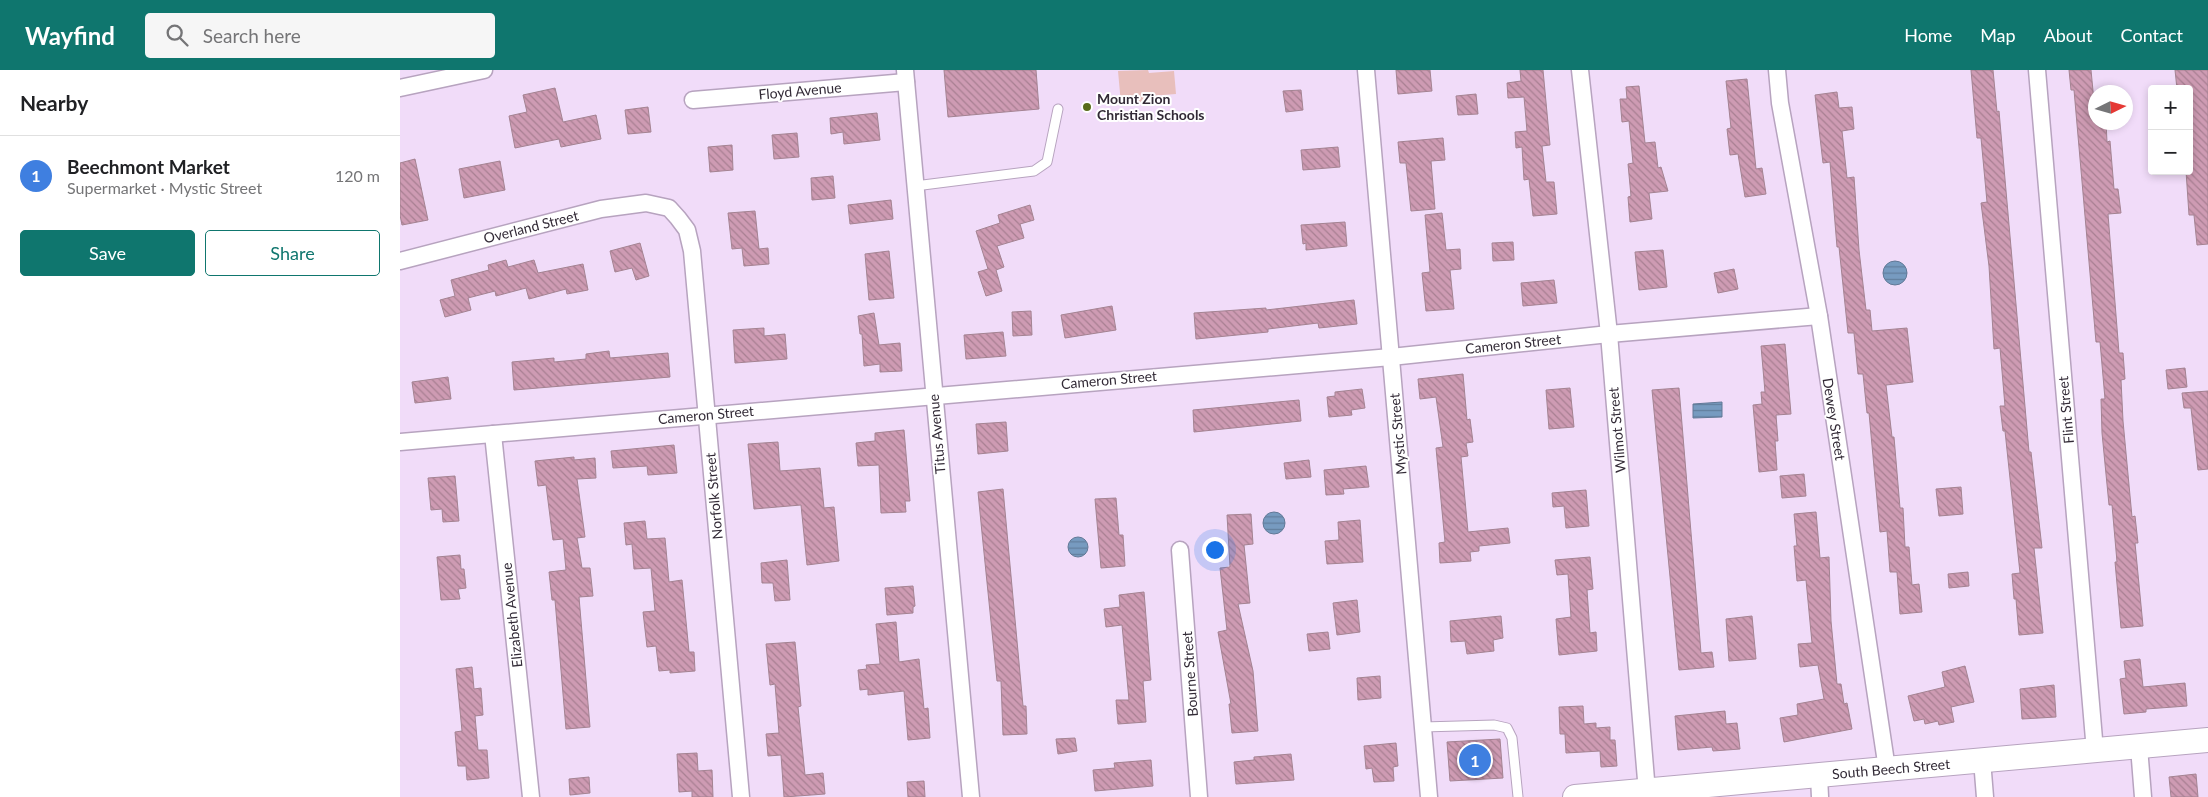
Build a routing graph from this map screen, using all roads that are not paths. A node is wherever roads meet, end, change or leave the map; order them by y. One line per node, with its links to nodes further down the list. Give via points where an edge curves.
1 (484, 70): 7 (street)
2 (1366, 70): 15 (street, Mystic Street)
3 (1580, 70): 14 (street, Wilmot Street)
4 (1777, 70): 13 (street, Dewey Street, via 1780,103)
5 (2037, 70): 24 (street, Flint Street)
6 (906, 76): 8 (street, Floyd Avenue); 10 (street, Titus Avenue)
7 (400, 88)
8 (694, 100)
9 (1058, 109): 10 (lane, via 1047,162 1034,171)
10 (915, 186): 16 (street, Titus Avenue)
11 (662, 206): 12 (street, Overland Street, via 646,202 601,209); 17 (street, Norfolk Street, via 669,208 687,230 692,250)
12 (400, 261)
13 (1819, 316): 14 (street, Cameron Street); 26 (street, Dewey Street)
14 (1609, 334): 15 (street, Cameron Street); 28 (street, Wilmot Street)
15 (1391, 357): 16 (street, Cameron Street); 21 (street, Mystic Street)
16 (933, 395): 17 (street, Cameron Street); 31 (street, Titus Avenue)
17 (707, 414): 18 (street, Cameron Street); 30 (street, Norfolk Street)
18 (494, 434): 19 (street, Cameron Street); 29 (street, Elizabeth Avenue)
19 (400, 442)
20 (1180, 550): 32 (street, Bourne Street)
21 (1423, 727): 33 (street, Mystic Street); 34 (lane, via 1494,725 1507,728 1512,738)
22 (2208, 740): 23 (street, South Beech Street)
23 (2139, 747): 24 (street, South Beech Street); 37 (street)
24 (2095, 751): 25 (street, South Beech Street)
25 (1982, 760): 26 (street, South Beech Street); 36 (street)
26 (1887, 769): 27 (street, South Beech Street)
27 (1820, 786): 28 (street, South Beech Street)
28 (1647, 792): 35 (street, South Beech Street)
29 (531, 797)
30 (741, 797)
31 (971, 797)
32 (1199, 797)
33 (1429, 797)
34 (1518, 797)
35 (1575, 797)
36 (1985, 797)
37 (2143, 797)

